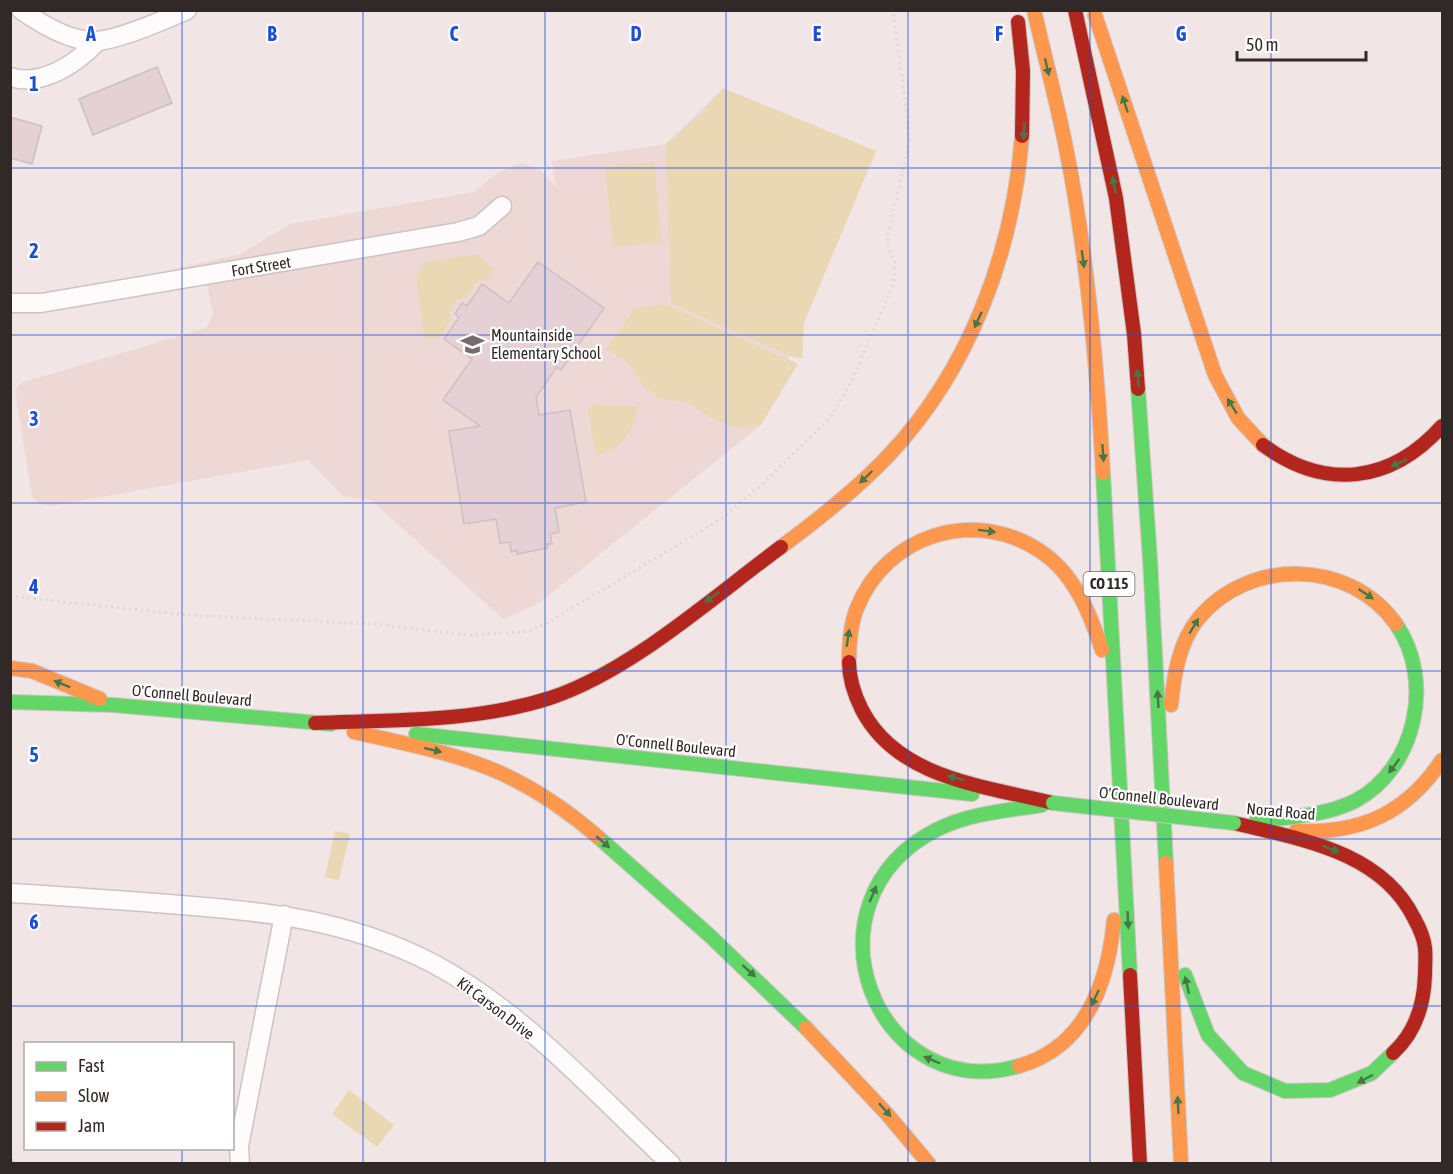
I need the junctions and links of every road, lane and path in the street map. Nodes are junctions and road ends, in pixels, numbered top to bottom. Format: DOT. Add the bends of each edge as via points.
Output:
graph roads {
  1 [pos="21,10"];
  2 [pos="187,10"];
  3 [pos="893,10"];
  4 [pos="1016,10"];
  5 [pos="1034,10"];
  6 [pos="1075,10"];
  7 [pos="1094,10"];
  8 [pos="98,41"];
  9 [pos="10,77"];
  10 [pos="502,206"];
  11 [pos="10,303"];
  12 [pos="1443,426"];
  13 [pos="10,596"];
  14 [pos="10,668"];
  15 [pos="10,702"];
  16 [pos="113,705"];
  17 [pos="315,723"];
  18 [pos="1443,760"];
  19 [pos="1119,782"];
  20 [pos="1162,785"];
  21 [pos="1053,803"];
  22 [pos="1234,823"];
  23 [pos="1124,838"];
  24 [pos="1166,841"];
  25 [pos="10,892"];
  26 [pos="284,915"];
  27 [pos="240,1164"];
  28 [pos="671,1164"];
  29 [pos="929,1164"];
  30 [pos="1140,1164"];
  31 [pos="1181,1164"];
  1 -- 8 [label="street" via="41,24"];
  2 -- 8 [label="street"];
  3 -- 13 [label="path" via="910,140 888,234 888,247 895,261 894,283 851,382 830,418 721,519 595,596 524,632 469,635 373,624 188,615"];
  4 -- 17 [label="main road, one-way" via="1023,62 1024,132 1021,170 1002,260 969,340 920,416 890,454 805,530 643,648 578,688 486,713"];
  5 -- 19 [label="main road, CO 115, one-way" via="1065,144 1093,335 1104,469"];
  20 -- 6 [label="main road, CO 115, one-way" via="1134,334 1116,198"];
  12 -- 7 [label="main road, one-way" via="1425,448 1399,464 1371,473 1342,475 1318,473 1282,459 1245,426 1215,375"];
  8 -- 9 [label="street" via="75,62 51,74 25,82"];
  10 -- 11 [label="street, Fort Street" via="479,226 458,232 41,303"];
  16 -- 14 [label="main road, O'Connell Boulevard, one-way" via="32,671"];
  15 -- 16 [label="main road, O'Connell Boulevard"];
  16 -- 17 [label="main road, O'Connell Boulevard"];
  17 -- 21 [label="main road, O'Connell Boulevard"];
  17 -- 29 [label="main road, one-way" via="458,756 528,785 565,808 776,994 836,1056"];
  18 -- 22 [label="main road, Norad Road" via="1420,791 1402,806 1356,827 1307,832"];
  21 -- 19 [label="main road, one-way" via="944,775 912,761 890,746 860,710 848,670 847,649 853,618 877,572 916,541 939,533 987,530 1021,540 1044,553 1066,573 1081,594 1097,630"];
  19 -- 23 [label="main road, CO 115"];
  20 -- 22 [label="main road, one-way" via="1174,677 1182,647 1196,620 1213,602 1234,587 1258,578 1299,573 1320,574 1367,594 1404,634 1414,658 1416,710 1410,738 1398,762 1380,783 1337,809"];
  20 -- 24 [label="main road, CO 115"];
  21 -- 22 [label="main road, O'Connell Boulevard, bridge"];
  23 -- 21 [label="main road, one-way" via="1112,945 1103,981 1092,1007 1075,1031 1058,1048 1009,1069 977,1071 950,1067 922,1056 898,1036 881,1014 868,989 863,967 864,918 882,875 921,838 950,824"];
  22 -- 24 [label="main road, one-way" via="1318,843 1346,855 1374,870 1395,888 1416,920 1428,960 1425,1010 1399,1056 1355,1084 1319,1092 1275,1089 1234,1069 1216,1051 1191,1004"];
  23 -- 30 [label="main road, CO 115, one-way"];
  31 -- 24 [label="main road, CO 115, one-way"];
  25 -- 26 [label="street, Kit Carson Drive"];
  26 -- 27 [label="street" via="241,1137"];
  26 -- 28 [label="street, Kit Carson Drive" via="367,935 433,964 467,985 533,1034"];
}
